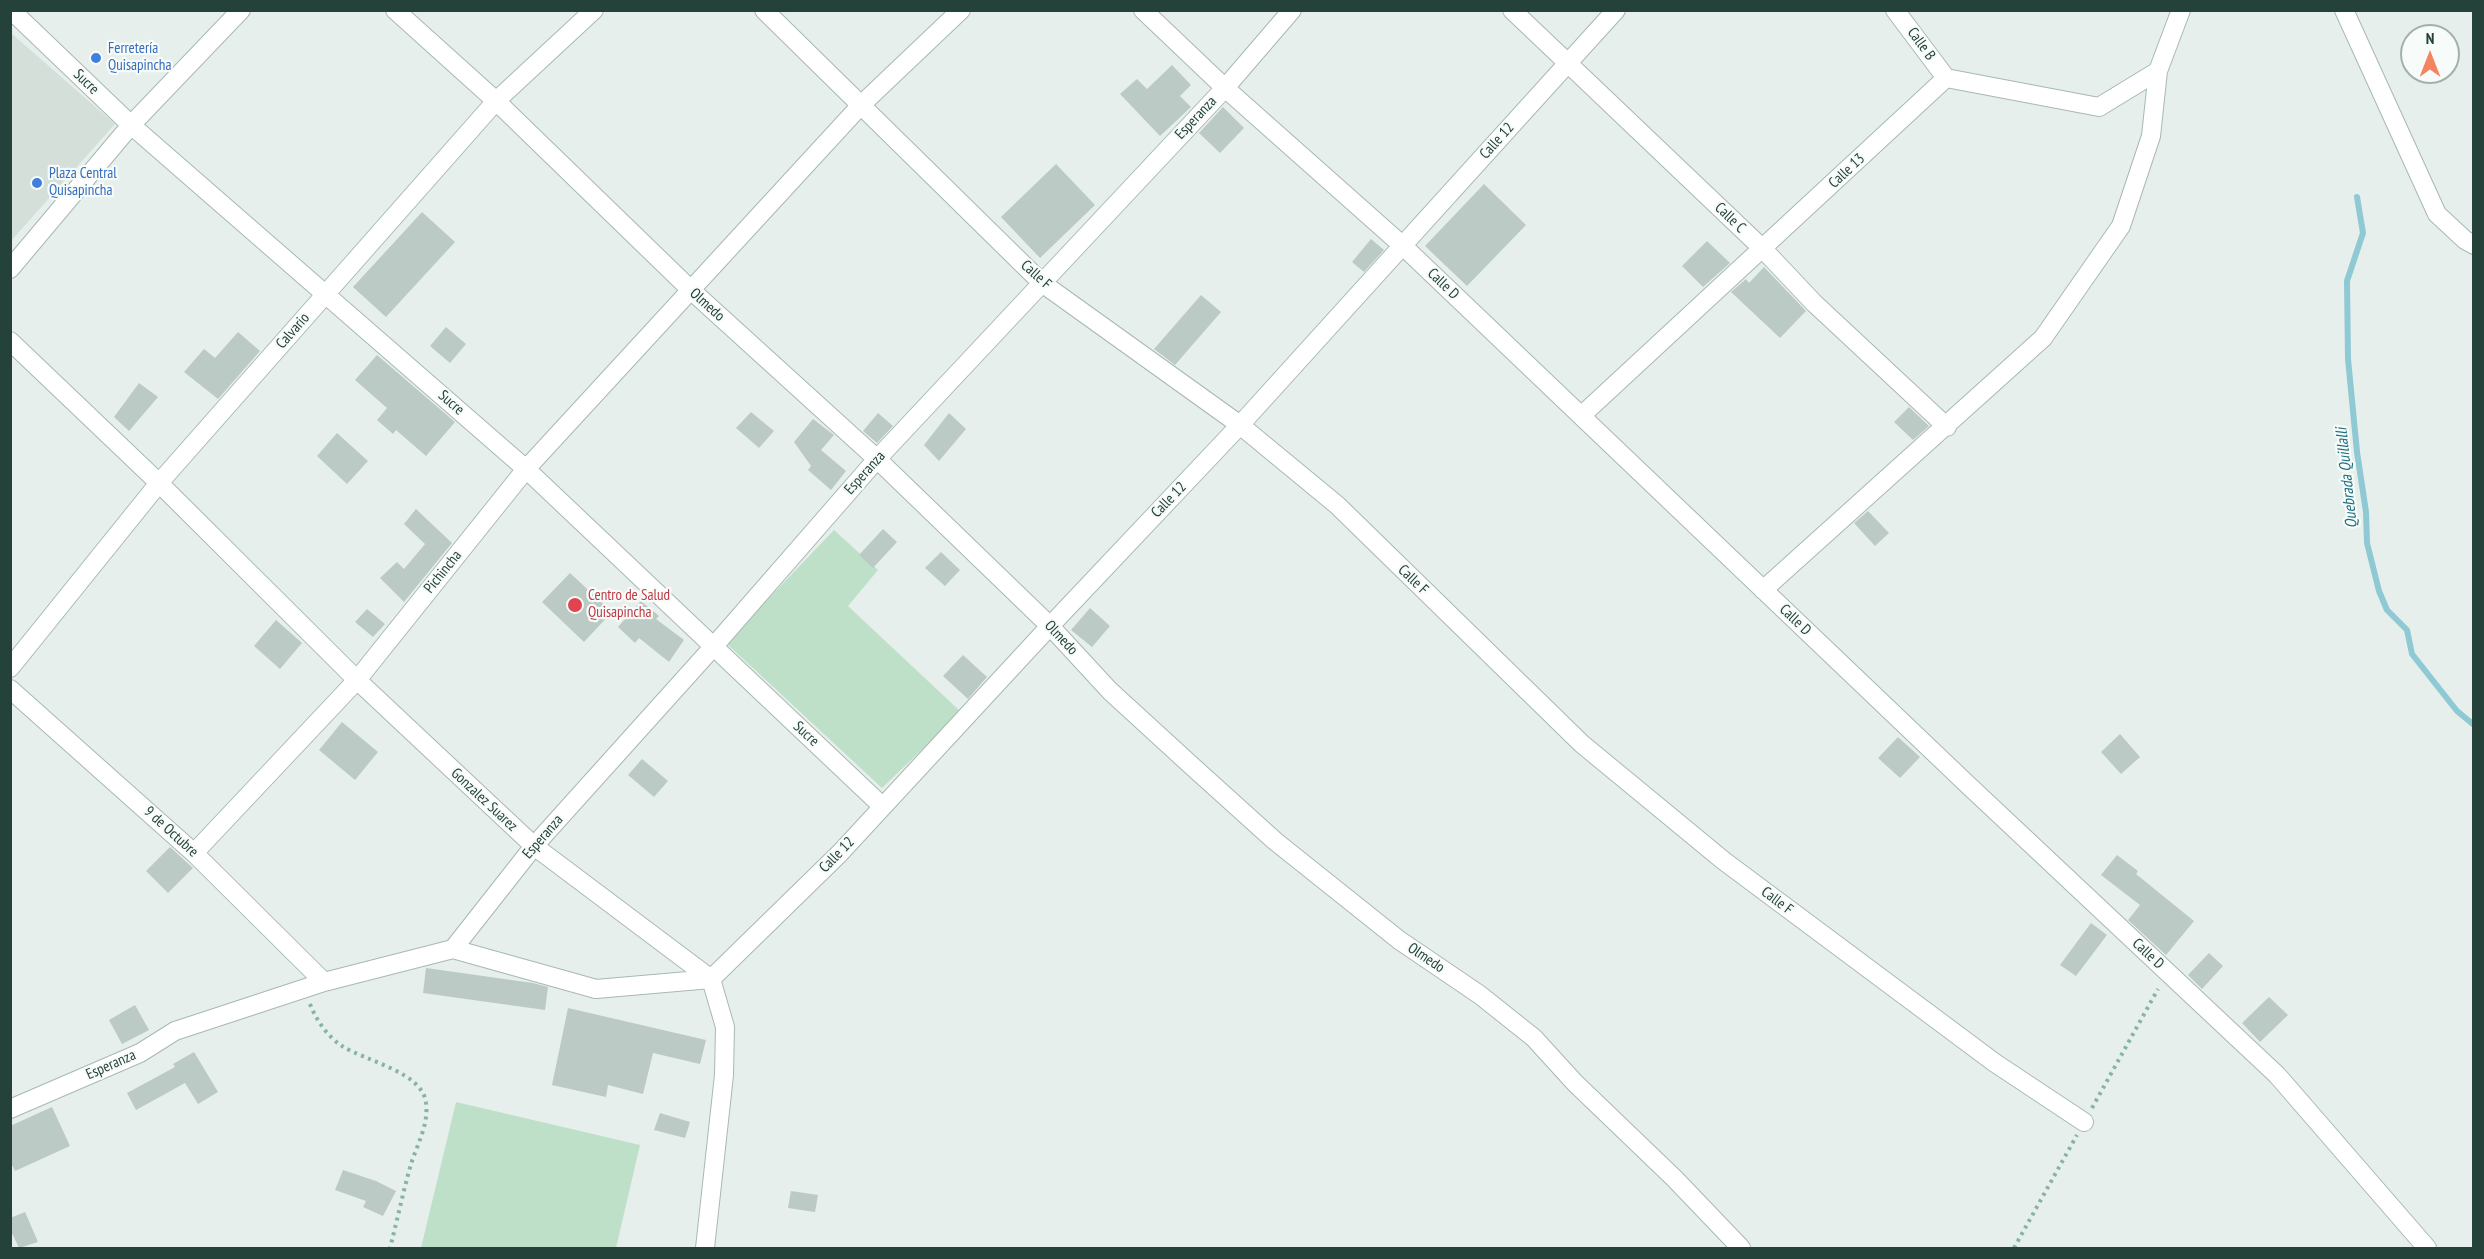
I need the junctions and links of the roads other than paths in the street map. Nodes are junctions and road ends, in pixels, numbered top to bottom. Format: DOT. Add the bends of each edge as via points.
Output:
graph roads {
  1 [pos="11,10"];
  2 [pos="241,10"];
  3 [pos="394,10"];
  4 [pos="594,10"];
  5 [pos="764,10"];
  6 [pos="961,10"];
  7 [pos="1143,10"];
  8 [pos="1292,10"];
  9 [pos="1512,10"];
  10 [pos="1616,10"];
  11 [pos="1895,10"];
  12 [pos="2181,10"];
  13 [pos="2344,10"];
  14 [pos="1569,63"];
  15 [pos="2158,71"];
  16 [pos="1946,78"];
  17 [pos="1224,88"];
  18 [pos="496,101"];
  19 [pos="861,105"];
  20 [pos="131,125"];
  21 [pos="2474,245"];
  22 [pos="1403,246"];
  23 [pos="1763,249"];
  24 [pos="10,269"];
  25 [pos="1042,283"];
  26 [pos="692,291"];
  27 [pos="326,294"];
  28 [pos="10,340"];
  29 [pos="1581,416"];
  30 [pos="1240,425"];
  31 [pos="1947,427"];
  32 [pos="877,459"];
  33 [pos="526,469"];
  34 [pos="159,483"];
  35 [pos="1763,590"];
  36 [pos="1050,626"];
  37 [pos="714,646"];
  38 [pos="10,668"];
  39 [pos="357,680"];
  40 [pos="10,689"];
  41 [pos="882,806"];
  42 [pos="534,846"];
  43 [pos="194,853"];
  44 [pos="453,950"];
  45 [pos="711,979"];
  46 [pos="324,982"];
  47 [pos="10,1109"];
  48 [pos="2084,1122"];
  49 [pos="705,1248"];
  50 [pos="1741,1248"];
  51 [pos="2427,1248"];
  1 -- 20 [label="street, Sucre"];
  2 -- 20 [label="street"];
  3 -- 18 [label="street, Olmedo"];
  4 -- 18 [label="street, Calvario"];
  5 -- 19 [label="street, Calle F"];
  6 -- 19 [label="street, Pichincha"];
  7 -- 17 [label="street, Calle D"];
  8 -- 17 [label="street, Esperanza"];
  9 -- 14 [label="street, Calle C"];
  10 -- 14 [label="street, Calle 12"];
  11 -- 16 [label="street, Calle B"];
  12 -- 15 [label="street"];
  13 -- 21 [label="street" via="2437,214"];
  14 -- 22 [label="street, Calle 12"];
  14 -- 23 [label="street, Calle C"];
  15 -- 16 [label="street" via="2099,107"];
  15 -- 31 [label="street" via="2151,136 2121,226 2043,338"];
  16 -- 23 [label="street, Calle 13"];
  17 -- 22 [label="street, Calle D"];
  17 -- 25 [label="street, Esperanza"];
  18 -- 26 [label="street, Olmedo"];
  18 -- 27 [label="street, Calvario"];
  19 -- 25 [label="street, Calle F"];
  19 -- 26 [label="street, Pichincha"];
  20 -- 24 [label="street"];
  20 -- 27 [label="street, Sucre"];
  22 -- 29 [label="street, Calle D"];
  22 -- 30 [label="street, Calle 12"];
  23 -- 29 [label="street, Calle 13"];
  23 -- 31 [label="street, Calle C" via="1814,303"];
  25 -- 30 [label="street, Calle F"];
  25 -- 32 [label="street, Esperanza"];
  26 -- 32 [label="street, Olmedo"];
  26 -- 33 [label="street, Pichincha"];
  27 -- 33 [label="street, Sucre"];
  27 -- 34 [label="street, Calvario"];
  28 -- 34 [label="street, Gonzalez Suarez"];
  29 -- 35 [label="street, Calle D"];
  30 -- 36 [label="street, Calle 12"];
  30 -- 48 [label="street, Calle F" via="1337,505 1582,744 1617,773 1724,861 1995,1063"];
  31 -- 35 [label="street"];
  32 -- 36 [label="street, Olmedo"];
  32 -- 37 [label="street, Esperanza"];
  33 -- 37 [label="street, Sucre"];
  33 -- 39 [label="street, Pichincha"];
  34 -- 38 [label="street, Calvario"];
  34 -- 39 [label="street, Gonzalez Suarez"];
  35 -- 51 [label="street, Calle D" via="2277,1075"];
  36 -- 41 [label="street, Calle 12"];
  36 -- 50 [label="street, Olmedo" via="1110,691 1275,842 1399,940 1480,995 1534,1038"];
  37 -- 41 [label="street, Sucre"];
  37 -- 42 [label="street, Esperanza"];
  39 -- 42 [label="street, Gonzalez Suarez"];
  39 -- 43 [label="street, Pichincha"];
  40 -- 43 [label="street, 9 de Octubre"];
  41 -- 45 [label="street, Calle 12" via="840,853"];
  42 -- 44 [label="street, Esperanza"];
  42 -- 45 [label="street, Gonzalez Suarez"];
  43 -- 46 [label="street, 9 de Octubre"];
  44 -- 45 [label="street, Esperanza" via="596,989"];
  44 -- 46 [label="street, Esperanza"];
  45 -- 49 [label="street" via="724,1027 724,1075"];
  46 -- 47 [label="street, Esperanza" via="175,1031 140,1053"];
}
